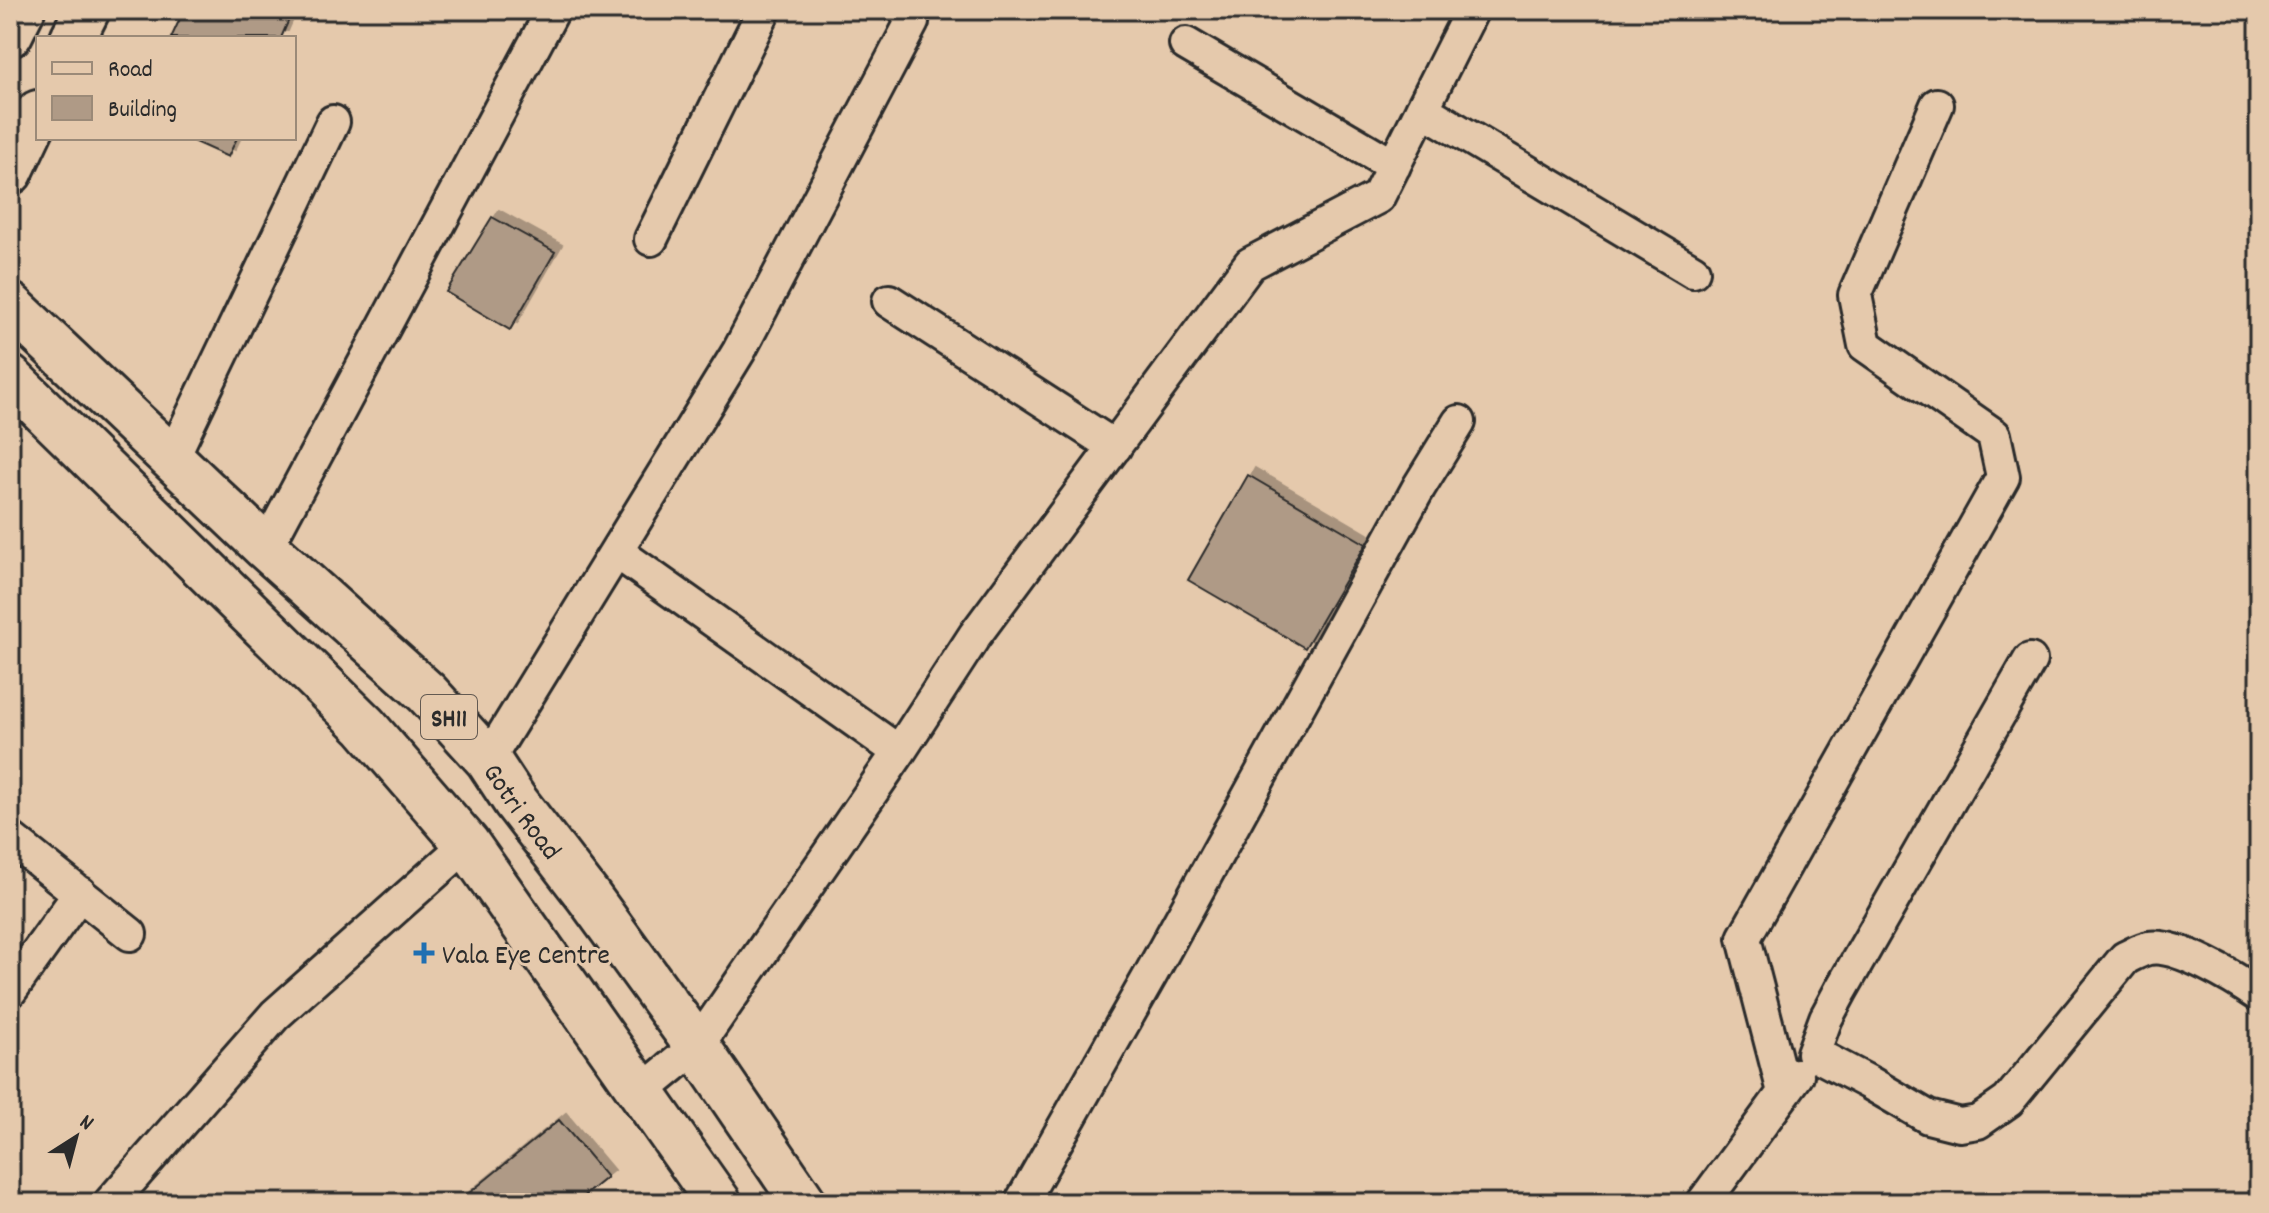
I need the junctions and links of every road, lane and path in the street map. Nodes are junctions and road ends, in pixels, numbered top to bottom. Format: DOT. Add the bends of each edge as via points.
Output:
graph roads {
  1 [pos="22,10"];
  2 [pos="87,10"];
  3 [pos="553,10"];
  4 [pos="764,10"];
  5 [pos="905,10"];
  6 [pos="1472,10"];
  7 [pos="10,34"];
  8 [pos="74,36"];
  9 [pos="1186,44"];
  10 [pos="1937,105"];
  11 [pos="1422,109"];
  12 [pos="36,117"];
  13 [pos="333,122"];
  14 [pos="1394,166"];
  15 [pos="10,172"];
  16 [pos="651,239"];
  17 [pos="1693,271"];
  18 [pos="889,301"];
  19 [pos="10,305"];
  20 [pos="10,378"];
  21 [pos="1459,422"];
  22 [pos="1115,447"];
  23 [pos="172,458"];
  24 [pos="266,548"];
  25 [pos="617,552"];
  26 [pos="2030,660"];
  27 [pos="899,752"];
  28 [pos="488,760"];
  29 [pos="10,838"];
  30 [pos="467,844"];
  31 [pos="80,893"];
  32 [pos="130,934"];
  33 [pos="10,991"];
  34 [pos="2259,995"];
  35 [pos="697,1046"];
  36 [pos="1813,1053"];
  37 [pos="641,1092"];
  38 [pos="1784,1092"];
  39 [pos="110,1203"];
  40 [pos="719,1203"];
  41 [pos="804,1203"];
  42 [pos="1021,1203"];
  43 [pos="1703,1203"];
  1 -- 7 [label="main road"];
  2 -- 8 [label="main road"];
  3 -- 24 [label="street"];
  4 -- 16 [label="street"];
  5 -- 25 [label="street" via="912,22 739,351"];
  6 -- 11 [label="street"];
  9 -- 14 [label="street"];
  10 -- 38 [label="street" via="1855,295 1865,345 1994,435 2003,477 1744,938"];
  11 -- 14 [label="street"];
  11 -- 17 [label="street"];
  12 -- 15 [label="main road"];
  13 -- 23 [label="street"];
  14 -- 22 [label="street" via="1378,197 1250,264"];
  18 -- 22 [label="street"];
  19 -- 23 [label="main road, Gotri Road / SH11"];
  20 -- 30 [label="main road, SH11" via="365,726"];
  21 -- 42 [label="street"];
  22 -- 27 [label="street" via="975,635"];
  23 -- 24 [label="main road, Gotri Road / SH11"];
  24 -- 28 [label="main road, Gotri Road / SH11" via="427,693"];
  25 -- 27 [label="street"];
  25 -- 28 [label="street"];
  26 -- 36 [label="street" via="1841,990"];
  27 -- 35 [label="street"];
  28 -- 35 [label="main road, Gotri Road / SH11"];
  29 -- 31 [label="street"];
  30 -- 37 [label="main road, SH11"];
  30 -- 39 [label="street" via="275,1015"];
  31 -- 32 [label="street"];
  31 -- 33 [label="street"];
  34 -- 36 [label="street" via="2181,953 2150,947 2125,958 2008,1101 1978,1122 1960,1125 1928,1117"];
  35 -- 37 [label="street"];
  35 -- 41 [label="main road, Gotri Road / SH11"];
  36 -- 38 [label="street"];
  37 -- 40 [label="main road, SH11"];
  38 -- 43 [label="street"];
}
